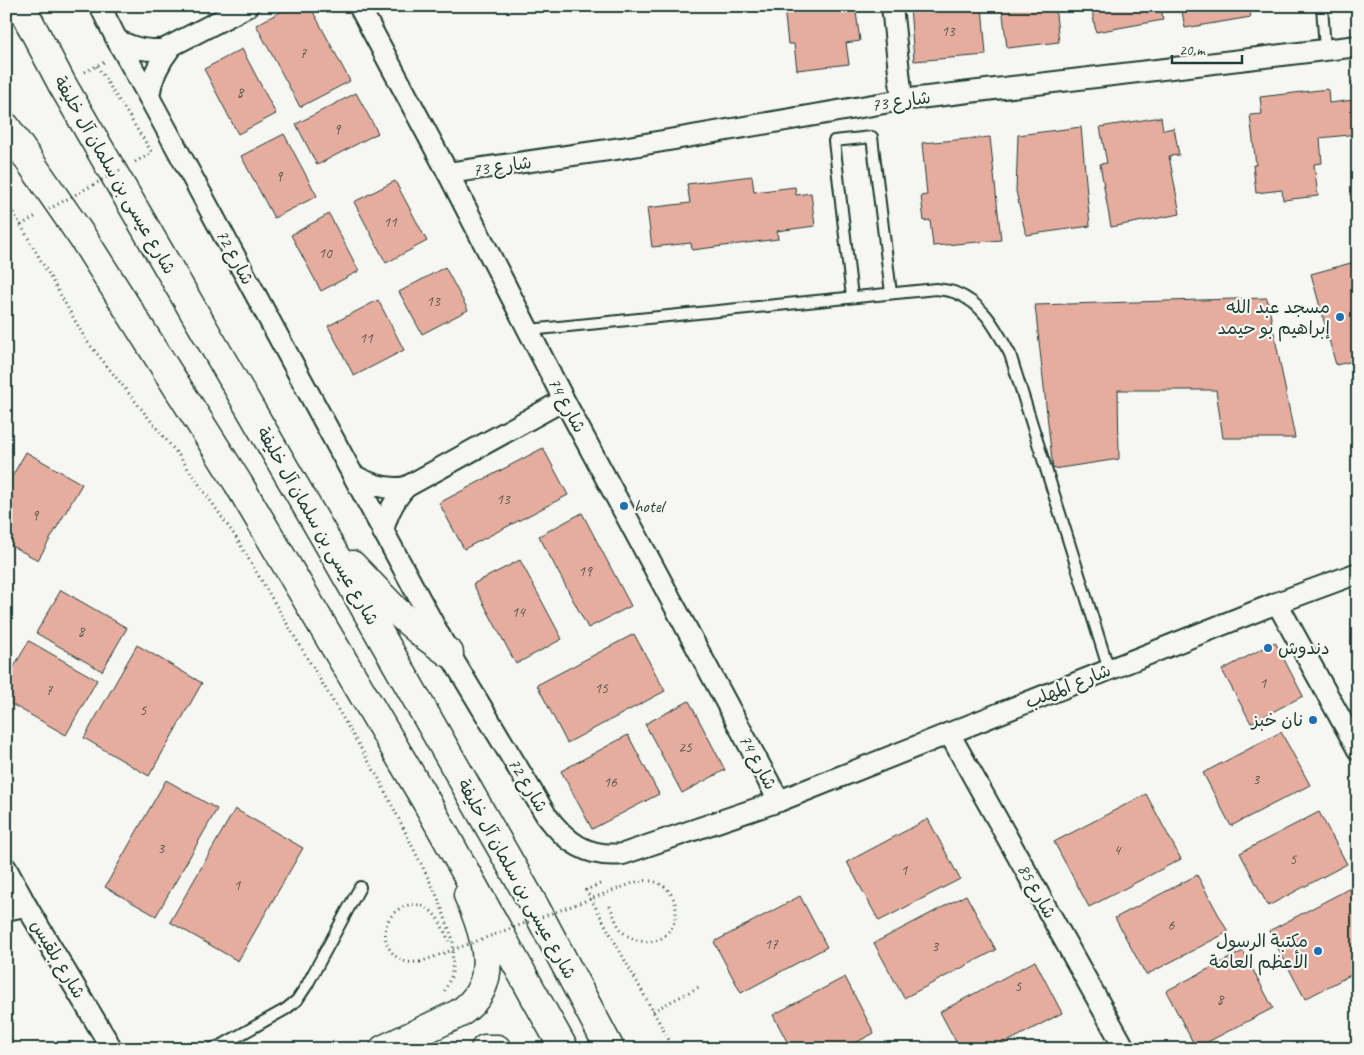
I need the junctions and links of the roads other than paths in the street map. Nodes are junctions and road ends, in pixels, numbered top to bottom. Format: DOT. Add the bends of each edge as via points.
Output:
graph roads {
  1 [pos="20,6"];
  2 [pos="100,6"];
  3 [pos="248,6"];
  4 [pos="359,6"];
  5 [pos="892,6"];
  6 [pos="1322,6"];
  7 [pos="120,45"];
  8 [pos="1358,46"];
  9 [pos="171,47"];
  10 [pos="1325,50"];
  11 [pos="149,97"];
  12 [pos="902,100"];
  13 [pos="6,126"];
  14 [pos="448,174"];
  15 [pos="891,294"];
  16 [pos="852,298"];
  17 [pos="528,330"];
  18 [pos="564,400"];
  19 [pos="352,474"];
  20 [pos="406,487"];
  21 [pos="384,532"];
  22 [pos="324,536"];
  23 [pos="1358,573"];
  24 [pos="1277,603"];
  25 [pos="449,653"];
  26 [pos="1109,670"];
  27 [pos="950,733"];
  28 [pos="1358,750"];
  29 [pos="426,801"];
  30 [pos="779,801"];
  31 [pos="6,868"];
  32 [pos="360,887"];
  33 [pos="27,907"];
  34 [pos="6,910"];
  35 [pos="112,1049"];
  36 [pos="211,1049"];
  37 [pos="384,1049"];
  38 [pos="485,1049"];
  39 [pos="497,1049"];
  40 [pos="564,1049"];
  41 [pos="610,1049"];
  42 [pos="1125,1049"];
  1 -- 22 [label="main road, شارع عيسى بن سلمان آل خليفة"];
  2 -- 7 [label="street, شارع 72"];
  3 -- 9 [label="street"];
  4 -- 14 [label="street, شارع 74"];
  5 -- 12 [label="street"];
  6 -- 10 [label="lane"];
  7 -- 9 [label="street" via="146,50"];
  7 -- 11 [label="street, شارع 72"];
  8 -- 10 [label="street, شارع 73"];
  9 -- 11 [label="street" via="156,68"];
  10 -- 12 [label="street, شارع 73"];
  11 -- 19 [label="street, شارع 72"];
  12 -- 14 [label="street, شارع 73"];
  13 -- 29 [label="main road" via="85,240 238,483"];
  14 -- 17 [label="street, شارع 74"];
  15 -- 16 [label="lane"];
  15 -- 16 [label="lane" via="872,137 834,141"];
  15 -- 26 [label="lane" via="936,289 955,292 974,302 996,328 1010,354"];
  16 -- 17 [label="lane"];
  17 -- 18 [label="street, شارع 74"];
  18 -- 20 [label="street"];
  18 -- 30 [label="street, شارع 74"];
  19 -- 20 [label="street" via="382,487"];
  19 -- 21 [label="street, شارع 72"];
  20 -- 21 [label="street" via="390,511"];
  21 -- 25 [label="street, شارع 72"];
  22 -- 25 [label="main road" via="396,611"];
  22 -- 41 [label="main road, شارع عيسى بن سلمان آل خليفة" via="536,909"];
  23 -- 24 [label="street, شارع المهلب"];
  24 -- 26 [label="street, شارع المهلب"];
  24 -- 28 [label="street"];
  25 -- 30 [label="street, شارع 72" via="546,815 557,830 578,846 600,854 623,854"];
  26 -- 27 [label="street, شارع المهلب"];
  27 -- 30 [label="street, شارع المهلب"];
  27 -- 42 [label="street, شارع 85"];
  29 -- 37 [label="main road" via="479,920 486,950 486,973 479,994 468,1008"];
  29 -- 40 [label="main road"];
  31 -- 33 [label="street, شارع بلقيس"];
  32 -- 36 [label="lane" via="297,1000 276,1016"];
  33 -- 34 [label="street"];
  33 -- 35 [label="street, شارع بلقيس"];
  38 -- 39 [label="main road"];
}
